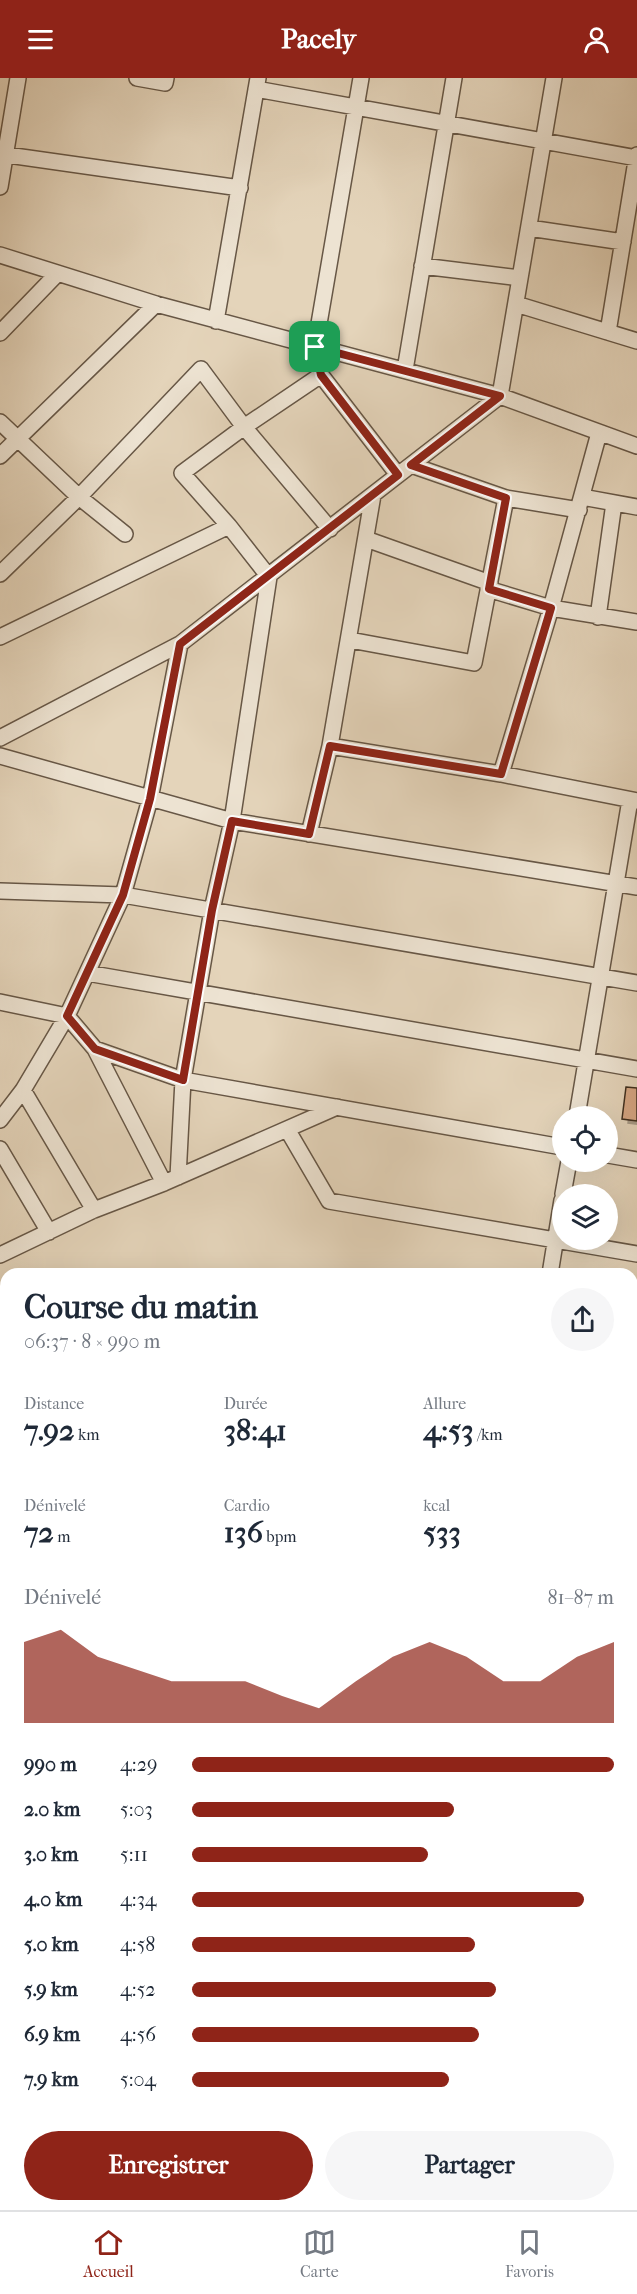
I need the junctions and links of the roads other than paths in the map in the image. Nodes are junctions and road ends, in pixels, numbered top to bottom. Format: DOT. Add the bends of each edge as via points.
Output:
graph roads {
  1 [pos="18,78"];
  2 [pos="137,78"];
  3 [pos="166,78"];
  4 [pos="361,78"];
  5 [pos="454,78"];
  6 [pos="554,78"];
  7 [pos="257,84"];
  8 [pos="356,107"];
  9 [pos="447,123"];
  10 [pos="544,141"];
  11 [pos="3,154"];
  12 [pos="637,157"];
  13 [pos="0,187"];
  14 [pos="240,188"];
  15 [pos="529,228"];
  16 [pos="623,242"];
  17 [pos="0,255"];
  18 [pos="422,266"];
  19 [pos="57,274"];
  20 [pos="520,278"];
  21 [pos="156,304"];
  22 [pos="516,304"];
  23 [pos="216,321"];
  24 [pos="608,332"];
  25 [pos="0,333"];
  26 [pos="637,341"];
  27 [pos="315,347"];
  28 [pos="405,370"];
  29 [pos="321,375"];
  30 [pos="500,396"];
  31 [pos="0,422"];
  32 [pos="244,427"];
  33 [pos="599,433"];
  34 [pos="17,439"];
  35 [pos="637,446"];
  36 [pos="0,456"];
  37 [pos="404,470"];
  38 [pos="374,495"];
  39 [pos="79,497"];
  40 [pos="506,498"];
  41 [pos="614,503"];
  42 [pos="580,504"];
  43 [pos="637,507"];
  44 [pos="229,526"];
  45 [pos="330,529"];
  46 [pos="125,534"];
  47 [pos="366,539"];
  48 [pos="0,574"];
  49 [pos="269,577"];
  50 [pos="489,586"];
  51 [pos="551,608"];
  52 [pos="598,617"];
  53 [pos="637,622"];
  54 [pos="0,638"];
  55 [pos="350,640"];
  56 [pos="180,644"];
  57 [pos="0,738"];
  58 [pos="330,746"];
  59 [pos="0,756"];
  60 [pos="501,774"];
  61 [pos="150,799"];
  62 [pos="633,801"];
  63 [pos="232,821"];
  64 [pos="309,834"];
  65 [pos="616,883"];
  66 [pos="637,887"];
  67 [pos="0,891"];
  68 [pos="123,895"];
  69 [pos="212,910"];
  70 [pos="87,973"];
  71 [pos="600,976"];
  72 [pos="637,983"];
  73 [pos="197,994"];
  74 [pos="0,1002"];
  75 [pos="67,1016"];
  76 [pos="95,1049"];
  77 [pos="586,1062"];
  78 [pos="637,1069"];
  79 [pos="183,1080"];
  80 [pos="23,1090"];
  81 [pos="578,1106"];
  82 [pos="337,1107"];
  83 [pos="0,1120"];
  84 [pos="287,1129"];
  85 [pos="552,1145"];
  86 [pos="0,1149"];
  87 [pos="618,1157"];
  88 [pos="637,1160"];
  89 [pos="171,1180"];
  90 [pos="94,1210"];
  91 [pos="49,1232"];
  92 [pos="552,1239"];
  93 [pos="554,1250"];
  94 [pos="614,1250"];
  95 [pos="637,1254"];
  96 [pos="0,1255"];
  97 [pos="551,1268"];
  1 -- 11 [label="street"];
  2 -- 3 [label="street" via="165,82"];
  4 -- 8 [label="street"];
  5 -- 9 [label="street"];
  6 -- 10 [label="street"];
  7 -- 8 [label="street"];
  7 -- 14 [label="street"];
  8 -- 9 [label="street"];
  8 -- 27 [label="street"];
  9 -- 10 [label="street"];
  9 -- 18 [label="street"];
  10 -- 12 [label="street"];
  10 -- 15 [label="street"];
  11 -- 13 [label="street"];
  11 -- 14 [label="street"];
  12 -- 16 [label="street"];
  14 -- 23 [label="street"];
  15 -- 16 [label="street"];
  15 -- 20 [label="street"];
  16 -- 24 [label="street"];
  17 -- 19 [label="street"];
  18 -- 20 [label="street"];
  18 -- 28 [label="street"];
  19 -- 21 [label="street"];
  19 -- 25 [label="street"];
  20 -- 22 [label="street"];
  21 -- 23 [label="street"];
  21 -- 34 [label="street"];
  22 -- 24 [label="street"];
  22 -- 30 [label="street"];
  23 -- 27 [label="street"];
  24 -- 26 [label="street"];
  27 -- 28 [label="street"];
  27 -- 29 [label="street"];
  28 -- 30 [label="street"];
  29 -- 32 [label="street"];
  29 -- 37 [label="street"];
  30 -- 33 [label="street"];
  30 -- 37 [label="street"];
  31 -- 34 [label="street"];
  32 -- 39 [label="street" via="201,369"];
  32 -- 44 [label="street" via="182,473"];
  32 -- 45 [label="street"];
  33 -- 35 [label="street"];
  33 -- 42 [label="street"];
  34 -- 36 [label="street"];
  34 -- 39 [label="street"];
  37 -- 38 [label="street"];
  37 -- 40 [label="street"];
  38 -- 45 [label="street"];
  38 -- 47 [label="street"];
  39 -- 46 [label="street"];
  39 -- 48 [label="street"];
  40 -- 42 [label="street"];
  40 -- 50 [label="street"];
  41 -- 42 [label="street"];
  41 -- 43 [label="street"];
  41 -- 52 [label="street"];
  42 -- 51 [label="street"];
  44 -- 49 [label="street"];
  44 -- 54 [label="street"];
  45 -- 49 [label="street"];
  47 -- 50 [label="street"];
  47 -- 55 [label="street"];
  49 -- 56 [label="street"];
  49 -- 63 [label="street"];
  50 -- 51 [label="street"];
  50 -- 55 [label="street" via="474,663"];
  51 -- 52 [label="street"];
  51 -- 60 [label="street"];
  52 -- 53 [label="street"];
  55 -- 58 [label="street"];
  56 -- 57 [label="street"];
  56 -- 61 [label="street"];
  58 -- 60 [label="street"];
  58 -- 64 [label="street"];
  59 -- 61 [label="street"];
  60 -- 62 [label="street"];
  61 -- 63 [label="street"];
  61 -- 68 [label="street"];
  62 -- 65 [label="street"];
  63 -- 64 [label="street"];
  63 -- 69 [label="street"];
  64 -- 65 [label="street"];
  65 -- 66 [label="street"];
  65 -- 71 [label="street"];
  67 -- 68 [label="street"];
  68 -- 69 [label="street"];
  68 -- 70 [label="street"];
  69 -- 71 [label="street"];
  69 -- 73 [label="street"];
  70 -- 73 [label="street"];
  70 -- 75 [label="street"];
  71 -- 72 [label="street"];
  71 -- 77 [label="street"];
  73 -- 77 [label="street"];
  73 -- 79 [label="street"];
  74 -- 75 [label="street"];
  75 -- 76 [label="street"];
  75 -- 80 [label="street"];
  76 -- 79 [label="street"];
  76 -- 89 [label="street"];
  77 -- 78 [label="street"];
  77 -- 81 [label="street"];
  79 -- 82 [label="street"];
  79 -- 89 [label="street"];
  80 -- 83 [label="street"];
  80 -- 90 [label="street"];
  82 -- 84 [label="street"];
  82 -- 85 [label="street"];
  84 -- 89 [label="street"];
  84 -- 92 [label="street" via="329,1201"];
  86 -- 91 [label="street"];
  87 -- 88 [label="street"];
  89 -- 90 [label="street"];
  90 -- 91 [label="street"];
  91 -- 96 [label="street"];
  93 -- 97 [label="street"];
  94 -- 95 [label="street"];
}
